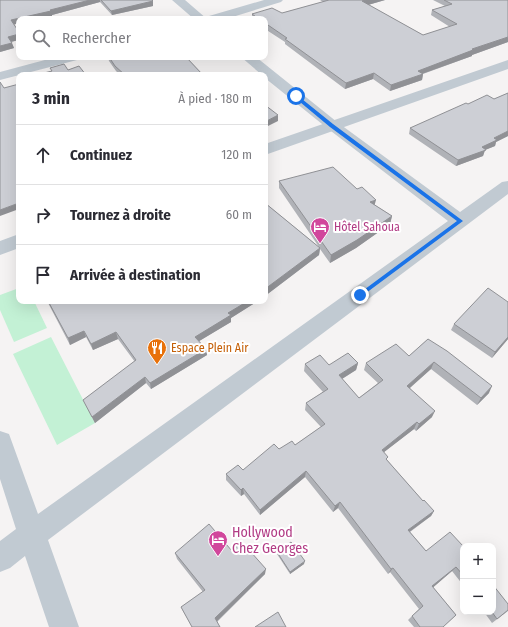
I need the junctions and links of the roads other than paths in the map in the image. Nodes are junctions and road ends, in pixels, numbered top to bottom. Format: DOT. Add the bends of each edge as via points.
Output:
graph roads {
  1 [pos="178,0"];
  2 [pos="277,0"];
  3 [pos="197,16"];
  4 [pos="223,16"];
  5 [pos="61,60"];
  6 [pos="252,60"];
  7 [pos="508,64"];
  8 [pos="266,72"];
  9 [pos="268,73"];
  10 [pos="0,76"];
  11 [pos="332,126"];
  12 [pos="268,149"];
  13 [pos="508,186"];
  14 [pos="460,221"];
  15 [pos="16,242"];
  16 [pos="0,248"];
  17 [pos="0,442"];
  18 [pos="32,534"];
  19 [pos="0,558"];
  20 [pos="64,627"];
  1 -- 3 [label="street"];
  2 -- 4 [label="street"];
  5 -- 10 [label="street"];
  6 -- 8 [label="street"];
  7 -- 11 [label="street"];
  9 -- 11 [label="street"];
  11 -- 12 [label="street"];
  11 -- 14 [label="street"];
  13 -- 14 [label="street"];
  14 -- 18 [label="street"];
  15 -- 16 [label="street"];
  17 -- 18 [label="street"];
  18 -- 19 [label="street"];
  18 -- 20 [label="street"];
}
